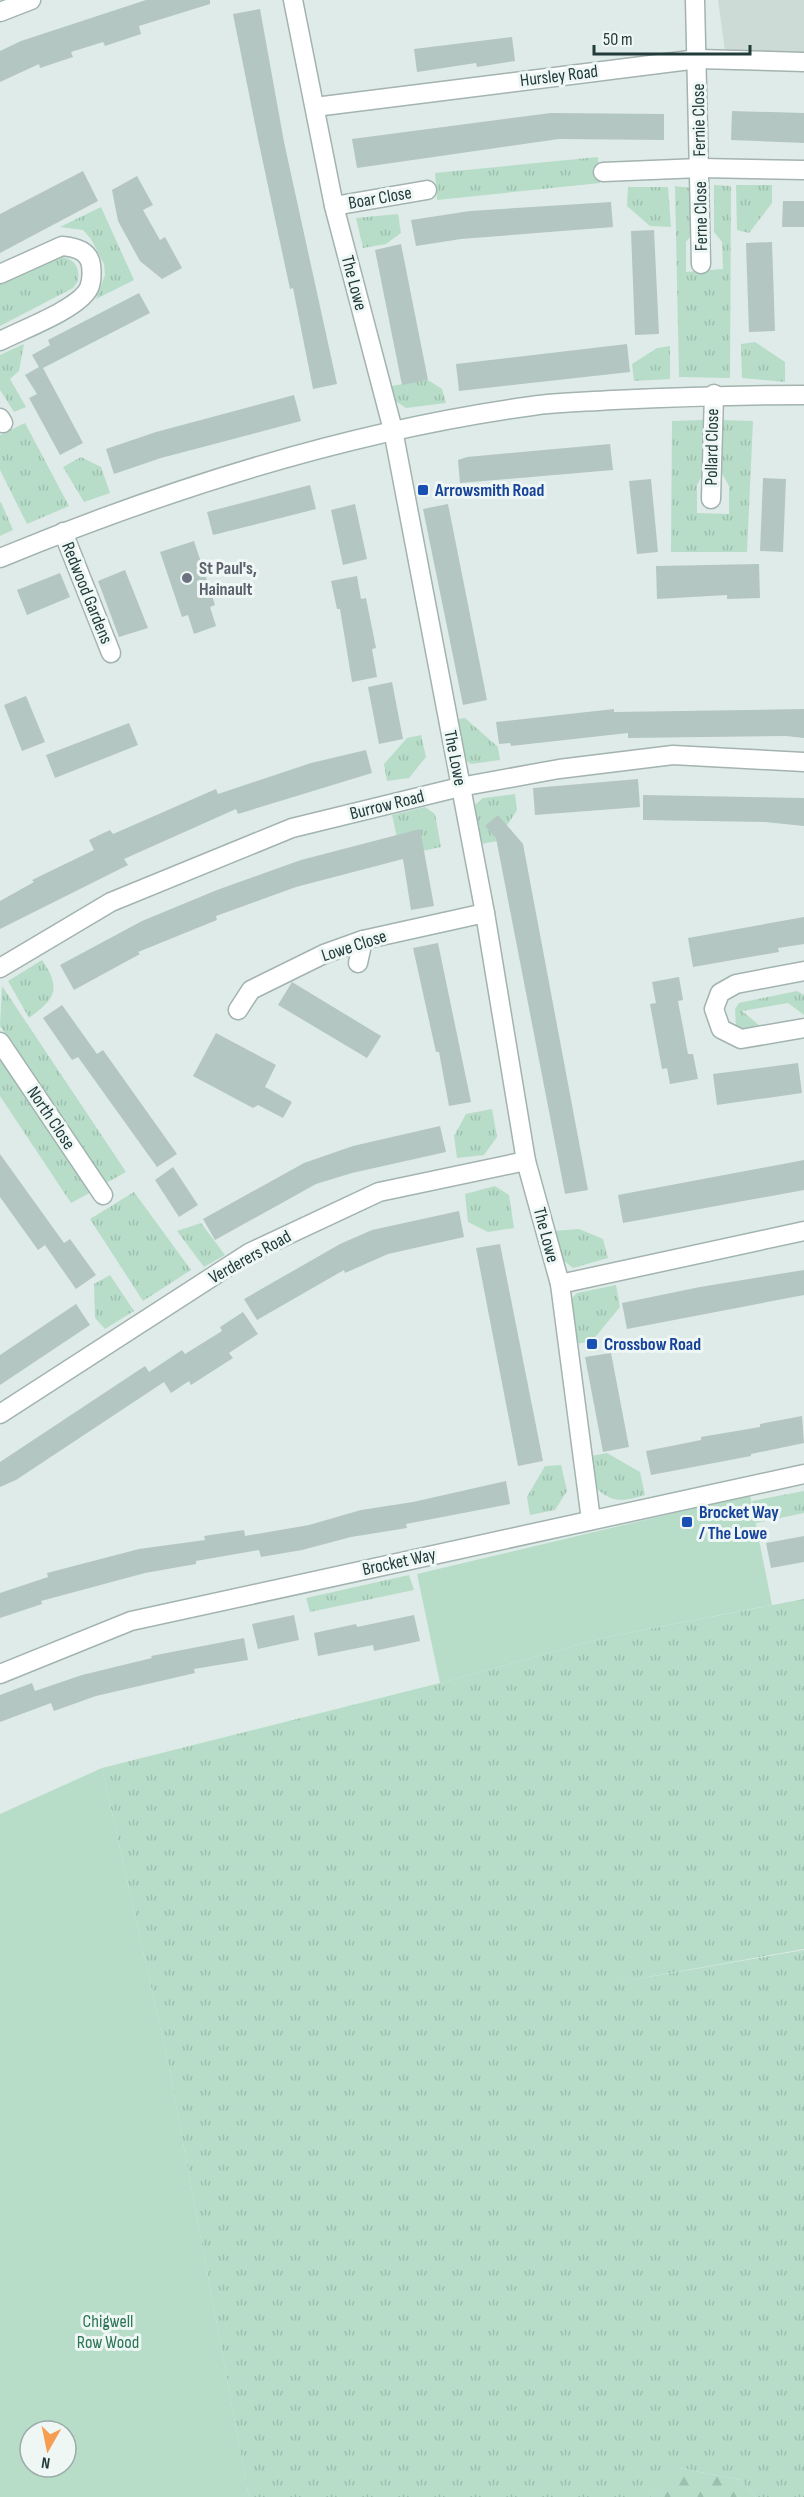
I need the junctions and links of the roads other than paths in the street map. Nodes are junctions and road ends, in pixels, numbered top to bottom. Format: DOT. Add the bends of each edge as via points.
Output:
graph roads {
  1 [pos="31,0"];
  2 [pos="293,0"];
  3 [pos="694,0"];
  4 [pos="0,12"];
  5 [pos="698,59"];
  6 [pos="804,62"];
  7 [pos="315,107"];
  8 [pos="700,168"];
  9 [pos="804,170"];
  10 [pos="603,172"];
  11 [pos="427,190"];
  12 [pos="334,206"];
  13 [pos="701,264"];
  14 [pos="0,274"];
  15 [pos="0,341"];
  16 [pos="714,394"];
  17 [pos="804,395"];
  18 [pos="393,430"];
  19 [pos="711,499"];
  20 [pos="63,532"];
  21 [pos="0,558"];
  22 [pos="111,653"];
  23 [pos="804,762"];
  24 [pos="460,787"];
  25 [pos="485,913"];
  26 [pos="363,940"];
  27 [pos="358,963"];
  28 [pos="0,968"];
  29 [pos="804,971"];
  30 [pos="238,1010"];
  31 [pos="804,1028"];
  32 [pos="0,1042"];
  33 [pos="526,1161"];
  34 [pos="103,1195"];
  35 [pos="804,1231"];
  36 [pos="560,1284"];
  37 [pos="0,1414"];
  38 [pos="804,1474"];
  39 [pos="591,1520"];
  40 [pos="0,1674"];
  1 -- 4 [label="street"];
  2 -- 7 [label="street, The Lowe"];
  3 -- 5 [label="street, Fernie Close"];
  5 -- 6 [label="street, Hursley Road"];
  5 -- 7 [label="street, Hursley Road"];
  5 -- 8 [label="street, Fernie Close"];
  7 -- 12 [label="street, The Lowe"];
  8 -- 9 [label="street"];
  8 -- 10 [label="street"];
  8 -- 13 [label="street, Ferne Close"];
  11 -- 12 [label="street, Boar Close"];
  12 -- 18 [label="street, The Lowe"];
  14 -- 15 [label="street" via="62,246 86,254 92,279 77,302"];
  16 -- 17 [label="street"];
  16 -- 18 [label="street" via="534,405"];
  16 -- 19 [label="street, Pollard Close"];
  18 -- 20 [label="street" via="224,476"];
  18 -- 24 [label="street, The Lowe"];
  20 -- 21 [label="street"];
  20 -- 22 [label="street, Redwood Gardens"];
  23 -- 24 [label="street, Burrow Road" via="673,755 559,769"];
  24 -- 25 [label="street, The Lowe"];
  24 -- 28 [label="street, Burrow Road" via="292,828 111,902"];
  25 -- 26 [label="street, Lowe Close"];
  25 -- 33 [label="street, The Lowe"];
  26 -- 27 [label="street"];
  26 -- 30 [label="street, Lowe Close" via="324,954 251,990"];
  29 -- 31 [label="street" via="736,984 720,993 714,1009 721,1029 741,1039"];
  32 -- 34 [label="street, North Close"];
  33 -- 36 [label="street, The Lowe"];
  33 -- 37 [label="street, Verderers Road" via="379,1192 249,1253"];
  35 -- 36 [label="street"];
  36 -- 39 [label="street, The Lowe"];
  38 -- 39 [label="street, Brocket Way"];
  39 -- 40 [label="street, Brocket Way" via="131,1621"];
}
